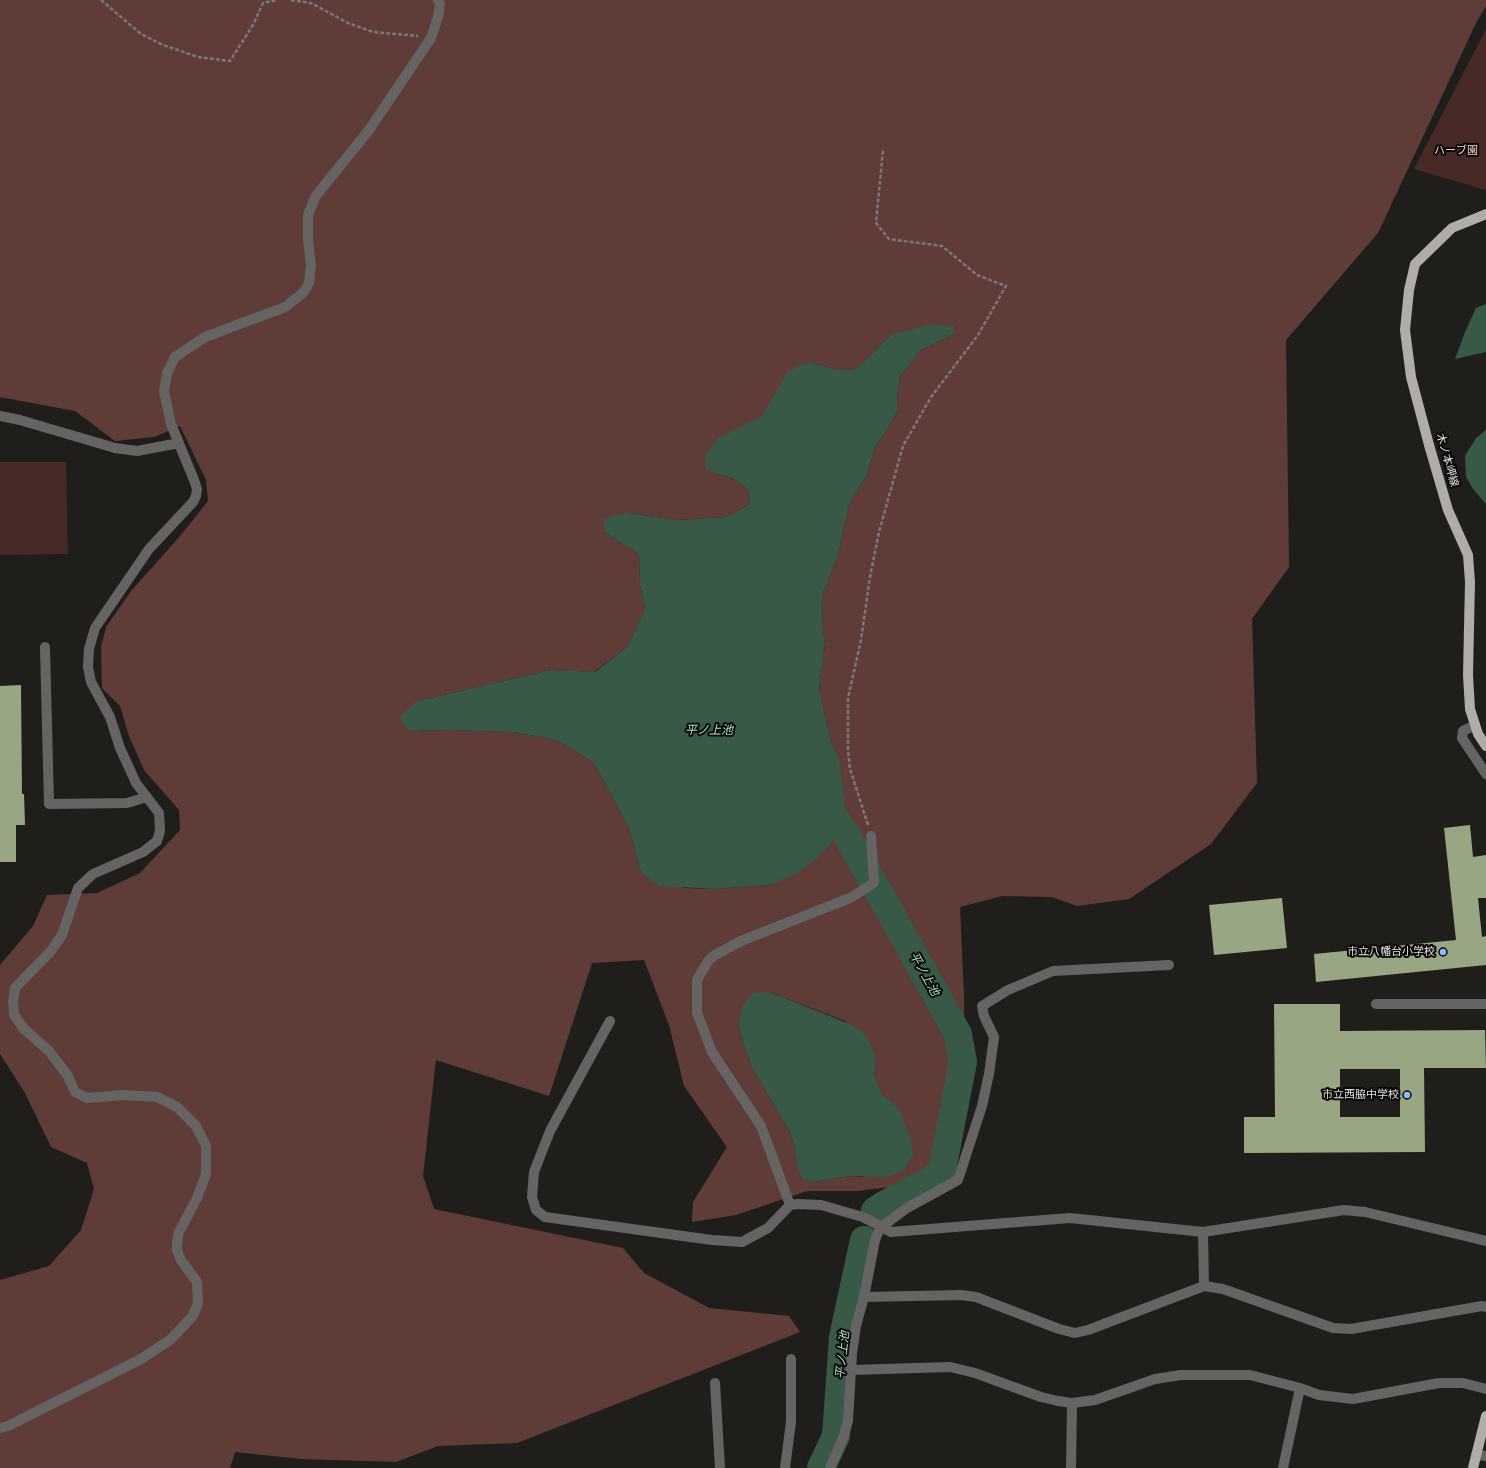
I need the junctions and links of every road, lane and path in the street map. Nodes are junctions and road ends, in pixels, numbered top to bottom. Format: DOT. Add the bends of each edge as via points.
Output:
graph roads {
  1 [pos="101,0"];
  2 [pos="277,0"];
  3 [pos="292,0"];
  4 [pos="438,0"];
  5 [pos="431,38"];
  6 [pos="883,150"];
  7 [pos="1486,214"];
  8 [pos="0,416"];
  9 [pos="179,443"];
  10 [pos="44,647"];
  11 [pos="1475,725"];
  12 [pos="1486,746"];
  13 [pos="1486,774"];
  14 [pos="147,798"];
  15 [pos="871,836"];
  16 [pos="1169,965"];
  17 [pos="1376,1004"];
  18 [pos="1486,1004"];
  19 [pos="610,1021"];
  20 [pos="790,1205"];
  21 [pos="880,1228"];
  22 [pos="1203,1232"];
  23 [pos="1486,1241"];
  24 [pos="1204,1286"];
  25 [pos="864,1297"];
  26 [pos="1486,1307"];
  27 [pos="791,1359"];
  28 [pos="851,1370"];
  29 [pos="715,1383"];
  30 [pos="1300,1388"];
  31 [pos="1486,1389"];
  32 [pos="1072,1403"];
  33 [pos="1486,1416"];
  34 [pos="0,1428"];
  35 [pos="1481,1456"];
  36 [pos="720,1468"];
  37 [pos="785,1468"];
  38 [pos="830,1468"];
  39 [pos="1071,1468"];
  40 [pos="1283,1468"];
  41 [pos="1473,1468"];
  1 -- 2 [label="path" via="141,34 163,45 198,57 230,61 253,25 263,3"];
  3 -- 5 [label="path" via="311,3 348,23 373,32"];
  4 -- 5 [label="street" via="438,17"];
  5 -- 9 [label="street" via="369,130 315,197 308,214 311,265 309,283 303,293 285,307 205,337 175,357 167,373 164,391 171,424"];
  6 -- 15 [label="path" via="876,223 889,239 942,246 977,275 1006,286 978,335 931,397 903,446 879,532 861,640 848,698 850,770"];
  7 -- 11 [label="main road, 木ノ本岬線" via="1452,228 1416,264 1409,290 1405,330 1411,377 1429,445 1448,510 1468,555 1468,675 1470,709"];
  8 -- 9 [label="street" via="115,448 137,451"];
  9 -- 14 [label="street" via="197,489 193,502 150,549 95,628 89,649 88,667 91,682 110,717 120,748 136,783"];
  10 -- 14 [label="street" via="49,804 127,803"];
  11 -- 12 [label="main road, 木ノ本岬線"];
  11 -- 13 [label="street" via="1463,731 1462,738"];
  14 -- 34 [label="street" via="159,813 160,831 156,841 143,852 93,874 78,888 62,935 51,951 15,988 12,1001 14,1015 24,1029 49,1050 68,1076 75,1092 87,1098 123,1095 156,1097 177,1107 196,1126 206,1146 206,1174 179,1232 177,1250 197,1282 198,1304 192,1318 170,1340 141,1359"];
  15 -- 20 [label="street" via="874,882 850,898 741,941 715,955 708,961 698,980 698,1013 712,1052 761,1126"];
  16 -- 21 [label="street" via="1054,971 1008,990 982,1006 994,1037 982,1106 958,1180 907,1208"];
  17 -- 18 [label="street"];
  19 -- 20 [label="street" via="550,1132 534,1172 532,1197 536,1210 545,1217 742,1242 768,1228"];
  20 -- 21 [label="street" via="821,1206 863,1217"];
  21 -- 22 [label="street" via="890,1232 1070,1218"];
  21 -- 25 [label="street" via="875,1240"];
  22 -- 23 [label="street" via="1344,1210 1365,1212"];
  22 -- 24 [label="street"];
  24 -- 25 [label="street" via="1075,1333 976,1297"];
  24 -- 26 [label="street" via="1223,1289 1333,1328 1351,1329"];
  25 -- 28 [label="street" via="856,1326"];
  27 -- 37 [label="street" via="791,1422"];
  28 -- 32 [label="street" via="950,1367 975,1373 1041,1397"];
  28 -- 38 [label="street" via="848,1421"];
  29 -- 36 [label="street"];
  30 -- 31 [label="street" via="1319,1395 1352,1399 1439,1383 1463,1383"];
  30 -- 32 [label="street" via="1250,1375 1181,1375 1155,1379 1095,1400"];
  30 -- 40 [label="street"];
  32 -- 39 [label="street"];
  33 -- 35 [label="main road"];
  35 -- 41 [label="main road"];
}
